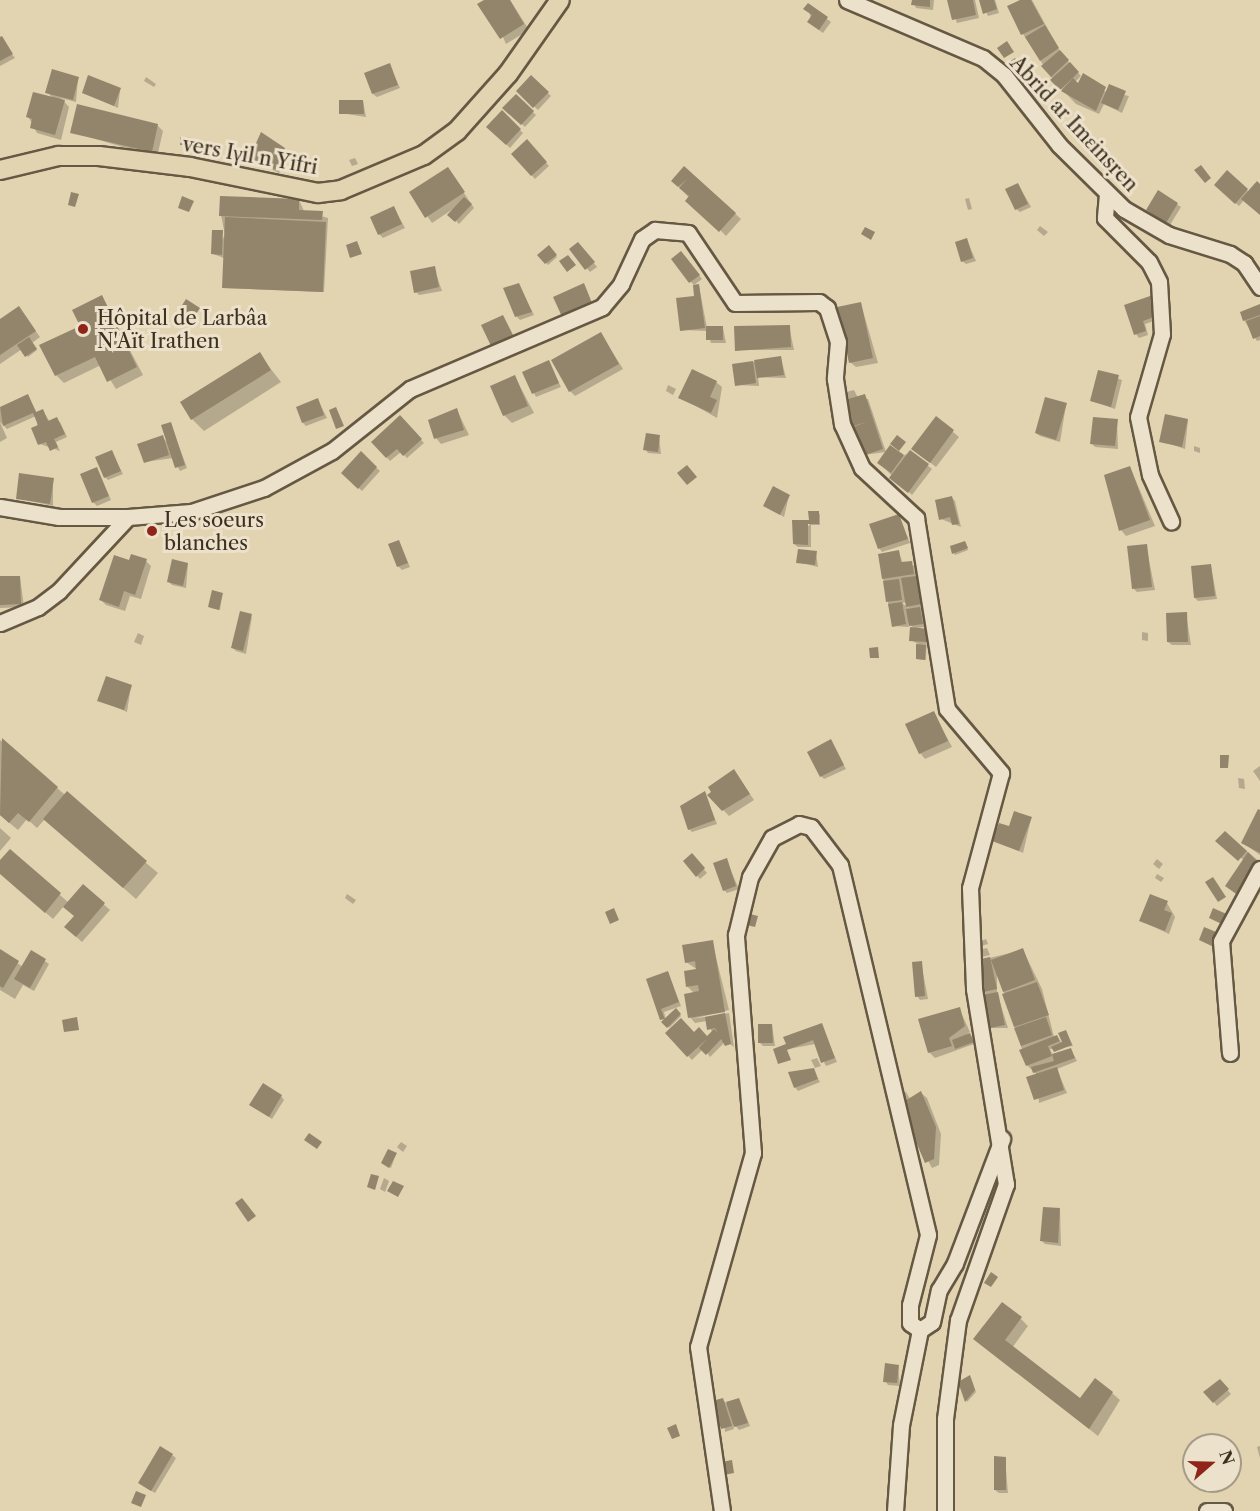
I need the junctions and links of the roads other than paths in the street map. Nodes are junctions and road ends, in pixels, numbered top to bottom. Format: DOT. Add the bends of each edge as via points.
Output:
graph roads {
  1 [pos="560,0"];
  2 [pos="847,0"];
  3 [pos="0,170"];
  4 [pos="1107,194"];
  5 [pos="1260,287"];
  6 [pos="0,507"];
  7 [pos="128,517"];
  8 [pos="1171,521"];
  9 [pos="0,623"];
  10 [pos="1260,869"];
  11 [pos="1230,1053"];
  12 [pos="1002,1139"];
  13 [pos="920,1330"];
  14 [pos="722,1511"];
  15 [pos="895,1511"];
  16 [pos="945,1511"];
  17 [pos="1207,1511"];
  18 [pos="1224,1511"];
  1 -- 3 [label="main road, vers Iγil n Yifri" via="508,74 457,131 424,155 341,190 318,192 190,166 99,156 58,156"];
  2 -- 4 [label="street, Abrid ar Imɛinsṛen" via="982,58 1004,75"];
  4 -- 5 [label="street, Abrid ar Imɛinsṛen" via="1169,235 1230,254 1244,263"];
  4 -- 8 [label="street" via="1105,218 1149,262 1159,282 1162,334 1138,417 1150,476"];
  6 -- 7 [label="street" via="60,517"];
  7 -- 9 [label="street" via="59,591 38,607"];
  7 -- 12 [label="street" via="191,512 264,488 332,451 410,389 602,307 621,284 642,239 655,230 688,233 735,303 819,302 835,319 842,424 862,468 916,518 947,709 1001,773 970,888 974,989"];
  10 -- 11 [label="street" via="1221,941"];
  12 -- 13 [label="street" via="955,1263 939,1290 932,1322"];
  12 -- 16 [label="street" via="1006,1184 958,1320 945,1419"];
  13 -- 14 [label="street" via="910,1323 910,1305 928,1235 881,1021 840,865 822,835 799,824 772,838 761,853 736,934 753,1153 698,1347"];
  13 -- 15 [label="street" via="901,1425"];
  17 -- 18 [label="street"];
}
